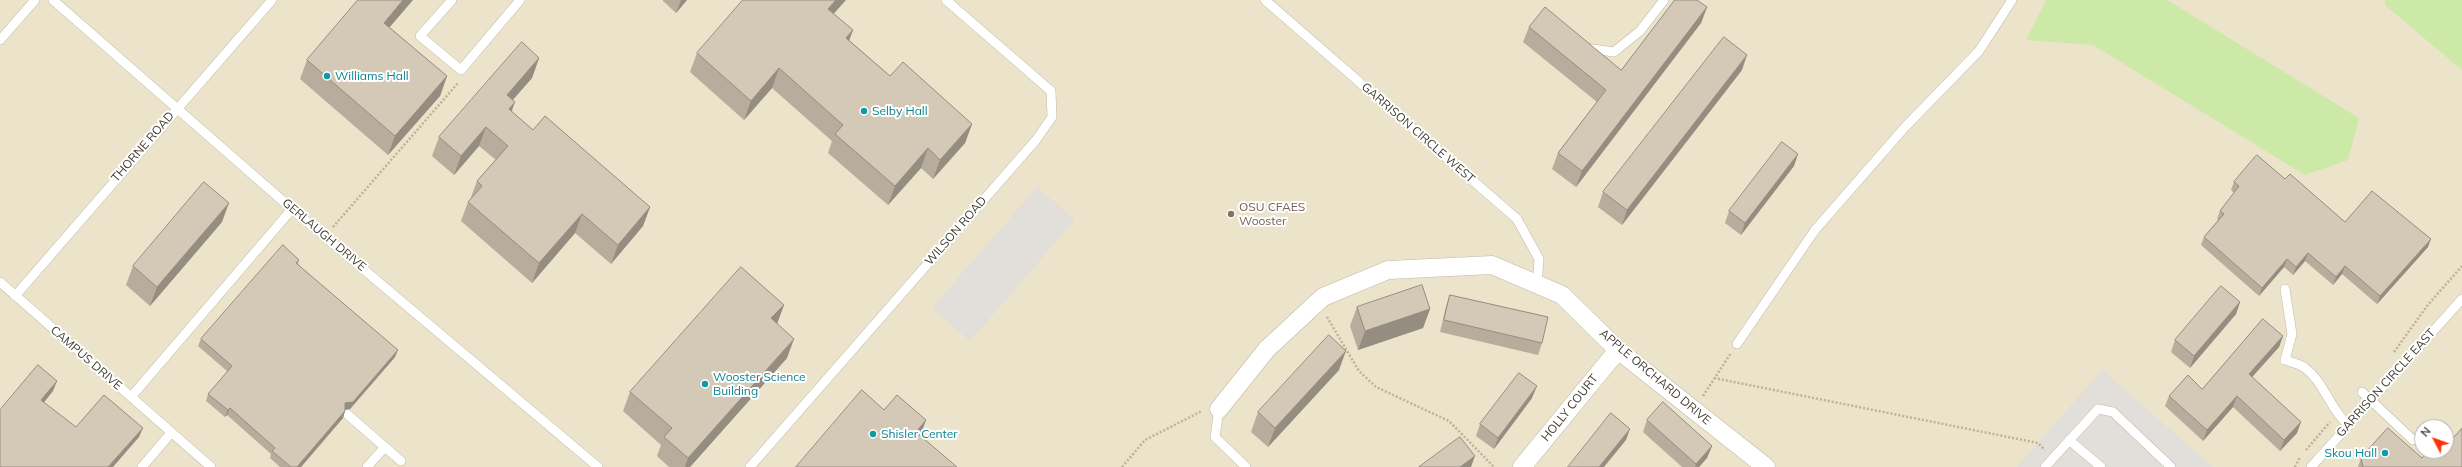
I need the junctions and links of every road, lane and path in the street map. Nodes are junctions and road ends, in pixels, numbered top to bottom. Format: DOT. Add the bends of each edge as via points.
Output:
graph roads {
  1 [pos="35,0"];
  2 [pos="53,0"];
  3 [pos="272,0"];
  4 [pos="452,0"];
  5 [pos="520,0"];
  6 [pos="946,0"];
  7 [pos="1265,0"];
  8 [pos="1664,0"];
  9 [pos="2012,0"];
  10 [pos="0,40"];
  11 [pos="1579,47"];
  12 [pos="458,82"];
  13 [pos="176,108"];
  14 [pos="292,208"];
  15 [pos="325,236"];
  16 [pos="2462,266"];
  17 [pos="0,282"];
  18 [pos="1537,285"];
  19 [pos="2285,289"];
  20 [pos="15,296"];
  21 [pos="1324,297"];
  22 [pos="2462,299"];
  23 [pos="1737,344"];
  24 [pos="1618,350"];
  25 [pos="2390,358"];
  26 [pos="1714,378"];
  27 [pos="2362,392"];
  28 [pos="131,397"];
  29 [pos="2371,401"];
  30 [pos="1219,409"];
  31 [pos="1693,409"];
  32 [pos="347,414"];
  33 [pos="2337,415"];
  34 [pos="2348,425"];
  35 [pos="171,432"];
  36 [pos="2069,440"];
  37 [pos="2413,440"];
  38 [pos="385,447"];
  39 [pos="2054,458"];
  40 [pos="401,461"];
  41 [pos="142,467"];
  42 [pos="211,467"];
  43 [pos="368,467"];
  44 [pos="598,467"];
  45 [pos="750,467"];
  46 [pos="1122,467"];
  47 [pos="1246,467"];
  48 [pos="1494,467"];
  49 [pos="1522,467"];
  50 [pos="1766,467"];
  51 [pos="2045,467"];
  52 [pos="2101,467"];
  53 [pos="2171,467"];
  54 [pos="2295,467"];
  55 [pos="2311,467"];
  1 -- 10 [label="lane"];
  2 -- 13 [label="lane, GERLAUGH DRIVE"];
  3 -- 13 [label="lane, THORNE ROAD"];
  4 -- 5 [label="lane" via="420,36 461,70"];
  6 -- 45 [label="lane, WILSON ROAD" via="1051,92 1052,117 1036,140"];
  7 -- 18 [label="lane, GARRISON CIRCLE WEST" via="1517,219 1539,259"];
  8 -- 11 [label="lane" via="1640,31 1614,52"];
  9 -- 23 [label="lane" via="1979,51 1905,127 1815,230"];
  12 -- 15 [label="path"];
  13 -- 14 [label="lane, GERLAUGH DRIVE"];
  13 -- 20 [label="lane, THORNE ROAD"];
  14 -- 15 [label="lane, GERLAUGH DRIVE"];
  14 -- 28 [label="lane"];
  15 -- 44 [label="lane, GERLAUGH DRIVE"];
  16 -- 25 [label="path" via="2427,306"];
  17 -- 20 [label="lane, CAMPUS DRIVE"];
  18 -- 21 [label="street, APPLE ORCHARD DRIVE" via="1492,266 1388,270"];
  18 -- 24 [label="street, APPLE ORCHARD DRIVE" via="1562,295"];
  19 -- 33 [label="lane" via="2292,334 2285,360 2305,368 2325,390"];
  20 -- 28 [label="lane, CAMPUS DRIVE"];
  21 -- 30 [label="street, APPLE ORCHARD DRIVE" via="1267,349"];
  21 -- 48 [label="path" via="1324,313 1359,372 1376,387 1449,421"];
  22 -- 29 [label="lane, GARRISON CIRCLE EAST"];
  23 -- 26 [label="path"];
  24 -- 31 [label="street, APPLE ORCHARD DRIVE"];
  24 -- 49 [label="street, HOLLY COURT"];
  26 -- 31 [label="path"];
  26 -- 39 [label="path" via="2038,443"];
  27 -- 29 [label="lane"];
  28 -- 35 [label="lane, CAMPUS DRIVE"];
  29 -- 34 [label="lane, GARRISON CIRCLE EAST"];
  29 -- 37 [label="lane"];
  30 -- 46 [label="path" via="1199,411 1145,440"];
  30 -- 47 [label="lane" via="1215,437"];
  31 -- 50 [label="street, APPLE ORCHARD DRIVE"];
  32 -- 38 [label="lane"];
  33 -- 34 [label="lane"];
  33 -- 54 [label="path" via="2297,461"];
  34 -- 55 [label="lane, GARRISON CIRCLE EAST"];
  35 -- 41 [label="lane"];
  35 -- 42 [label="lane, CAMPUS DRIVE"];
  36 -- 39 [label="lane"];
  36 -- 52 [label="lane"];
  36 -- 53 [label="lane" via="2098,409 2113,412"];
  38 -- 40 [label="lane"];
  38 -- 43 [label="lane"];
  39 -- 51 [label="lane"];
}
